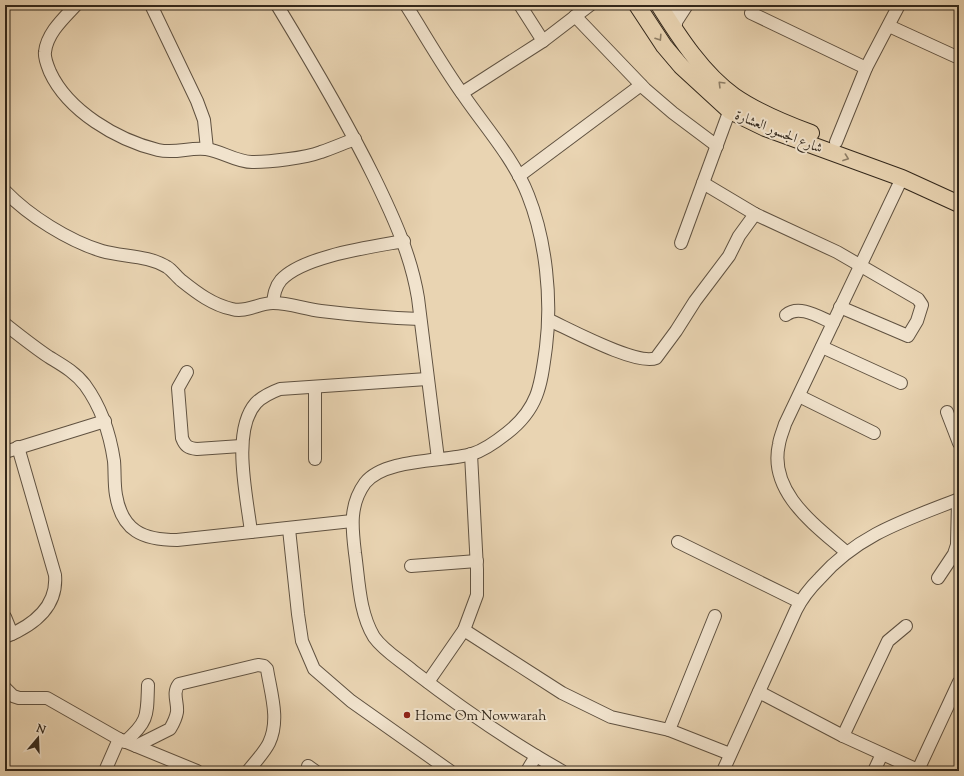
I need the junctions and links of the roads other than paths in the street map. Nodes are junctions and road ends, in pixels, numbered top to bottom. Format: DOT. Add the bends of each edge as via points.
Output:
graph roads {
  1 [pos="76,5"];
  2 [pos="151,5"];
  3 [pos="406,5"];
  4 [pos="520,5"];
  5 [pos="590,5"];
  6 [pos="637,5"];
  7 [pos="659,5"];
  8 [pos="670,5"];
  9 [pos="687,5"];
  10 [pos="899,5"];
  11 [pos="283,7"];
  12 [pos="751,12"];
  13 [pos="575,16"];
  14 [pos="889,26"];
  15 [pos="678,29"];
  16 [pos="542,40"];
  17 [pos="959,58"];
  18 [pos="866,68"];
  19 [pos="641,85"];
  20 [pos="462,93"];
  21 [pos="732,104"];
  22 [pos="355,139"];
  23 [pos="836,142"];
  24 [pos="717,146"];
  25 [pos="207,149"];
  26 [pos="519,176"];
  27 [pos="902,178"];
  28 [pos="703,183"];
  29 [pos="5,191"];
  30 [pos="959,192"];
  31 [pos="959,204"];
  32 [pos="754,214"];
  33 [pos="404,241"];
  34 [pos="681,243"];
  35 [pos="861,266"];
  36 [pos="273,303"];
  37 [pos="840,307"];
  38 [pos="786,315"];
  39 [pos="420,319"];
  40 [pos="549,320"];
  41 [pos="833,323"];
  42 [pos="5,324"];
  43 [pos="822,347"];
  44 [pos="187,372"];
  45 [pos="427,379"];
  46 [pos="901,383"];
  47 [pos="315,387"];
  48 [pos="799,396"];
  49 [pos="947,412"];
  50 [pos="105,421"];
  51 [pos="874,433"];
  52 [pos="959,443"];
  53 [pos="241,446"];
  54 [pos="18,447"];
  55 [pos="5,452"];
  56 [pos="470,454"];
  57 [pos="315,459"];
  58 [pos="438,459"];
  59 [pos="959,499"];
  60 [pos="352,521"];
  61 [pos="289,529"];
  62 [pos="251,532"];
  63 [pos="678,542"];
  64 [pos="846,552"];
  65 [pos="477,561"];
  66 [pos="412,566"];
  67 [pos="938,578"];
  68 [pos="800,602"];
  69 [pos="715,616"];
  70 [pos="5,617"];
  71 [pos="906,626"];
  72 [pos="464,630"];
  73 [pos="8,636"];
  74 [pos="428,682"];
  75 [pos="959,682"];
  76 [pos="148,685"];
  77 [pos="5,688"];
  78 [pos="759,692"];
  79 [pos="669,730"];
  80 [pos="843,736"];
  81 [pos="127,743"];
  82 [pos="730,754"];
  83 [pos="882,754"];
  84 [pos="536,756"];
  85 [pos="105,771"];
  86 [pos="197,771"];
  87 [pos="248,771"];
  88 [pos="450,771"];
  89 [pos="527,771"];
  90 [pos="562,771"];
  91 [pos="723,771"];
  92 [pos="874,771"];
  93 [pos="919,771"];
  1 -- 25 [label="street" via="56,28 48,40 44,53 55,82 64,94 102,126 147,147 168,152"];
  2 -- 25 [label="street" via="199,107 206,131"];
  3 -- 20 [label="street"];
  4 -- 16 [label="street"];
  5 -- 13 [label="street"];
  6 -- 21 [label="main road, شارع الجسور العشارة, one-way" via="664,46 681,66"];
  7 -- 15 [label="main road, شارع الجسور العشارة"];
  8 -- 15 [label="street"];
  9 -- 15 [label="street"];
  10 -- 14 [label="street"];
  11 -- 22 [label="street"];
  12 -- 18 [label="street"];
  13 -- 16 [label="street"];
  13 -- 19 [label="street"];
  14 -- 17 [label="street"];
  14 -- 18 [label="street"];
  21 -- 15 [label="main road, شارع الجسور العشارة, one-way"];
  16 -- 20 [label="street"];
  18 -- 23 [label="street"];
  19 -- 24 [label="street"];
  19 -- 26 [label="street"];
  20 -- 26 [label="street"];
  21 -- 23 [label="main road, شارع الجسور العشارة"];
  21 -- 24 [label="street"];
  21 -- 27 [label="main road, شارع الجسور العشارة, one-way" via="765,128"];
  22 -- 25 [label="street" via="320,153 251,162"];
  22 -- 33 [label="street"];
  23 -- 30 [label="main road, شارع الجسور العشارة" via="901,166"];
  24 -- 28 [label="street"];
  26 -- 40 [label="street" via="528,195 538,230 547,286"];
  27 -- 31 [label="main road, شارع الجسور العشارة"];
  27 -- 35 [label="street"];
  28 -- 32 [label="street"];
  28 -- 34 [label="street"];
  29 -- 36 [label="street" via="19,206 77,241 102,251 153,261 167,267 183,282 221,306 246,310"];
  32 -- 35 [label="street" via="837,252"];
  32 -- 40 [label="street" via="724,265 695,301 656,358 644,360 618,352"];
  33 -- 36 [label="street" via="319,259 296,269 281,280 275,289"];
  33 -- 39 [label="street" via="414,273"];
  35 -- 37 [label="street"];
  35 -- 37 [label="street" via="918,300 922,308 918,321 907,336"];
  36 -- 39 [label="street" via="322,311"];
  37 -- 41 [label="street"];
  38 -- 41 [label="street" via="790,311 799,310"];
  39 -- 45 [label="street"];
  40 -- 56 [label="street" via="541,382 534,404 509,432 486,448"];
  41 -- 43 [label="street"];
  42 -- 50 [label="street" via="75,374"];
  43 -- 46 [label="street"];
  43 -- 48 [label="street"];
  44 -- 53 [label="street" via="178,388 182,438 185,445 190,449"];
  45 -- 47 [label="street"];
  45 -- 58 [label="street"];
  47 -- 53 [label="street" via="280,389 261,399 249,416"];
  47 -- 57 [label="street"];
  48 -- 51 [label="street"];
  48 -- 64 [label="street" via="778,445 781,480 799,510"];
  49 -- 52 [label="street"];
  50 -- 54 [label="street"];
  50 -- 62 [label="street" via="114,461 116,495 125,521 131,529 158,540"];
  53 -- 62 [label="street"];
  54 -- 55 [label="street"];
  54 -- 73 [label="street" via="56,585 42,615"];
  56 -- 58 [label="street"];
  56 -- 65 [label="street"];
  58 -- 60 [label="street" via="390,468 373,476 360,492"];
  59 -- 64 [label="street" via="884,529"];
  59 -- 67 [label="street" via="957,545"];
  60 -- 61 [label="street"];
  60 -- 74 [label="street" via="362,607 368,625 382,647"];
  61 -- 62 [label="street"];
  61 -- 88 [label="street" via="302,641 314,668 351,700"];
  63 -- 68 [label="street"];
  64 -- 68 [label="street"];
  65 -- 66 [label="street"];
  65 -- 72 [label="street" via="477,596"];
  68 -- 78 [label="street"];
  69 -- 79 [label="street"];
  70 -- 73 [label="street"];
  71 -- 80 [label="street" via="888,641"];
  72 -- 74 [label="street"];
  72 -- 79 [label="street" via="562,693 611,717"];
  74 -- 84 [label="street"];
  75 -- 93 [label="street"];
  76 -- 81 [label="street" via="147,712 140,728"];
  77 -- 81 [label="street" via="19,698 47,698"];
  78 -- 80 [label="street"];
  78 -- 82 [label="street"];
  79 -- 82 [label="street"];
  80 -- 83 [label="street"];
  81 -- 85 [label="street"];
  81 -- 86 [label="street"];
  81 -- 87 [label="street" via="170,730 177,711 175,694 180,684 258,665 264,666 267,669 275,728 268,744"];
  82 -- 91 [label="street"];
  83 -- 92 [label="street"];
  83 -- 93 [label="street"];
  84 -- 89 [label="street"];
  84 -- 90 [label="street"];
}
